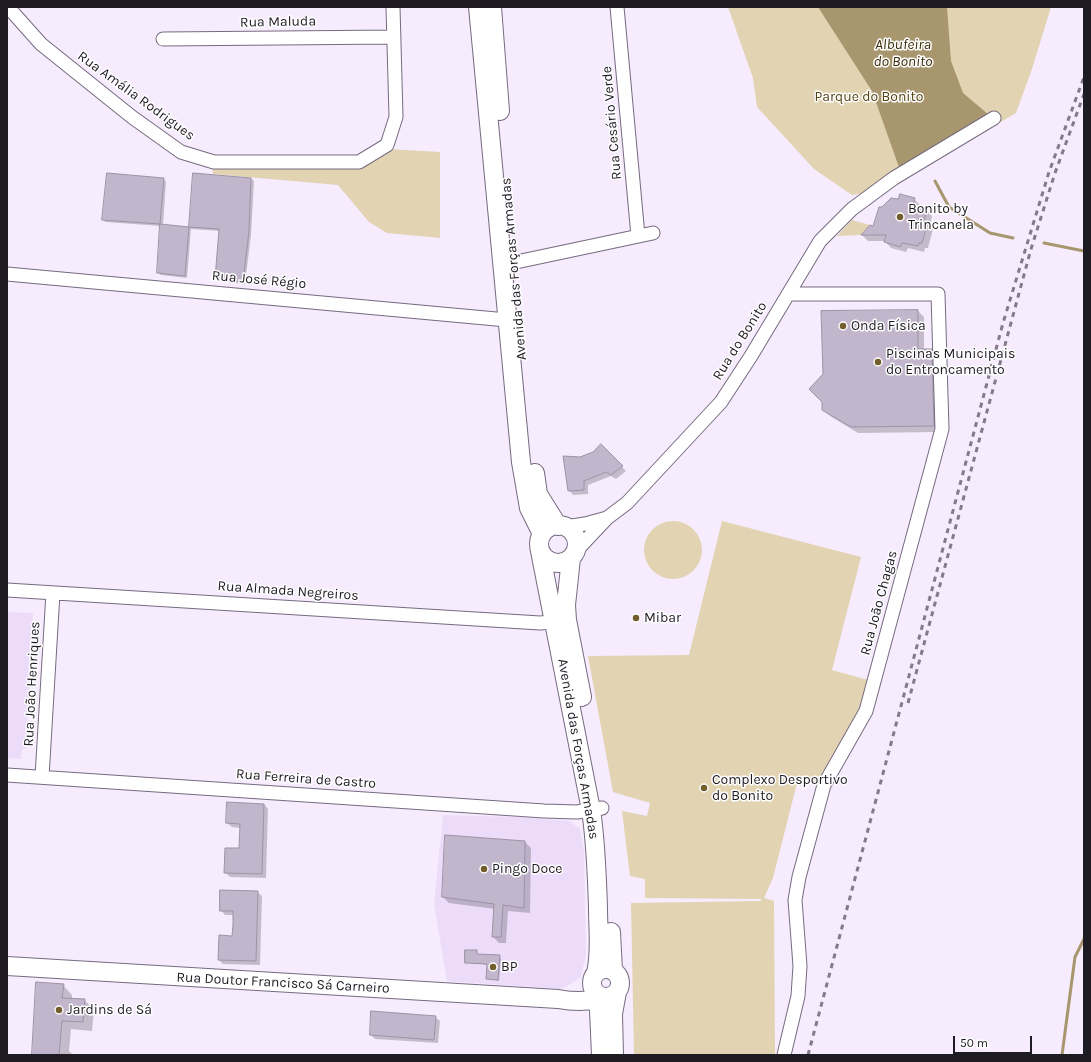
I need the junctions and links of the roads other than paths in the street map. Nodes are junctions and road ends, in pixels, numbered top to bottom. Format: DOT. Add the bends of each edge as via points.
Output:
graph roads {
  1 [pos="8,7"];
  2 [pos="393,7"];
  3 [pos="478,7"];
  4 [pos="492,7"];
  5 [pos="617,7"];
  6 [pos="394,37"];
  7 [pos="163,40"];
  8 [pos="994,118"];
  9 [pos="654,233"];
  10 [pos="638,236"];
  11 [pos="507,264"];
  12 [pos="7,274"];
  13 [pos="788,294"];
  14 [pos="507,320"];
  15 [pos="607,518"];
  16 [pos="562,526"];
  17 [pos="541,543"];
  18 [pos="573,555"];
  19 [pos="7,590"];
  20 [pos="53,593"];
  21 [pos="561,621"];
  22 [pos="7,775"];
  23 [pos="42,777"];
  24 [pos="597,809"];
  25 [pos="7,966"];
  26 [pos="602,986"];
  27 [pos="558,999"];
  28 [pos="601,1055"];
  29 [pos="614,1055"];
  30 [pos="784,1055"];
  1 -- 6 [label="street, Rua Amália Rodrigues" via="41,44 132,116 181,152 214,162 359,162 387,145 396,117"];
  2 -- 6 [label="street, Rua Amália Rodrigues"];
  3 -- 11 [label="street, Avenida das Forças Armadas"];
  4 -- 11 [label="street, Avenida das Forças Armadas"];
  5 -- 10 [label="street, Rua Cesário Verde"];
  6 -- 7 [label="street, Rua Maluda"];
  8 -- 13 [label="street, Rua do Bonito" via="894,178 852,209 820,241"];
  9 -- 10 [label="street"];
  10 -- 11 [label="street"];
  11 -- 14 [label="street, Avenida das Forças Armadas"];
  11 -- 16 [label="street, Avenida das Forças Armadas" via="538,494"];
  12 -- 14 [label="street, Rua José Régio"];
  13 -- 15 [label="street, Rua do Bonito" via="721,402 627,503"];
  13 -- 30 [label="street, Rua João Chagas" via="938,294 942,429 866,711 824,785 801,870 795,900 800,966 798,996"];
  14 -- 17 [label="street, Avenida das Forças Armadas" via="521,462 529,508"];
  15 -- 16 [label="street, Rua do Bonito" via="585,524"];
  15 -- 18 [label="street, Rua do Bonito"];
  16 -- 17 [label="street" via="546,530"];
  16 -- 18 [label="street, Avenida das Forças Armadas" via="574,535 577,546"];
  17 -- 18 [label="street" via="544,557 554,563 566,561"];
  17 -- 21 [label="street, Avenida das Forças Armadas"];
  18 -- 21 [label="street, Avenida das Forças Armadas" via="566,605"];
  19 -- 20 [label="street, Rua Almada Negreiros"];
  20 -- 21 [label="street, Rua Almada Negreiros" via="540,623"];
  20 -- 23 [label="street, Rua João Henriques"];
  21 -- 24 [label="street, Avenida das Forças Armadas"];
  22 -- 23 [label="street, Rua Ferreira de Castro"];
  23 -- 24 [label="street, Rua Ferreira de Castro" via="544,811 577,812"];
  24 -- 26 [label="street, Avenida das Forças Armadas" via="595,836"];
  25 -- 27 [label="street, Rua Doutor Francisco Sá Carneiro"];
  26 -- 27 [label="street"];
  26 -- 27 [label="street, Rua Doutor Francisco Sá Carneiro" via="571,1002"];
  26 -- 28 [label="street, Avenida das Forças Armadas"];
  26 -- 29 [label="street, Avenida das Forças Armadas" via="613,1014"];
}
